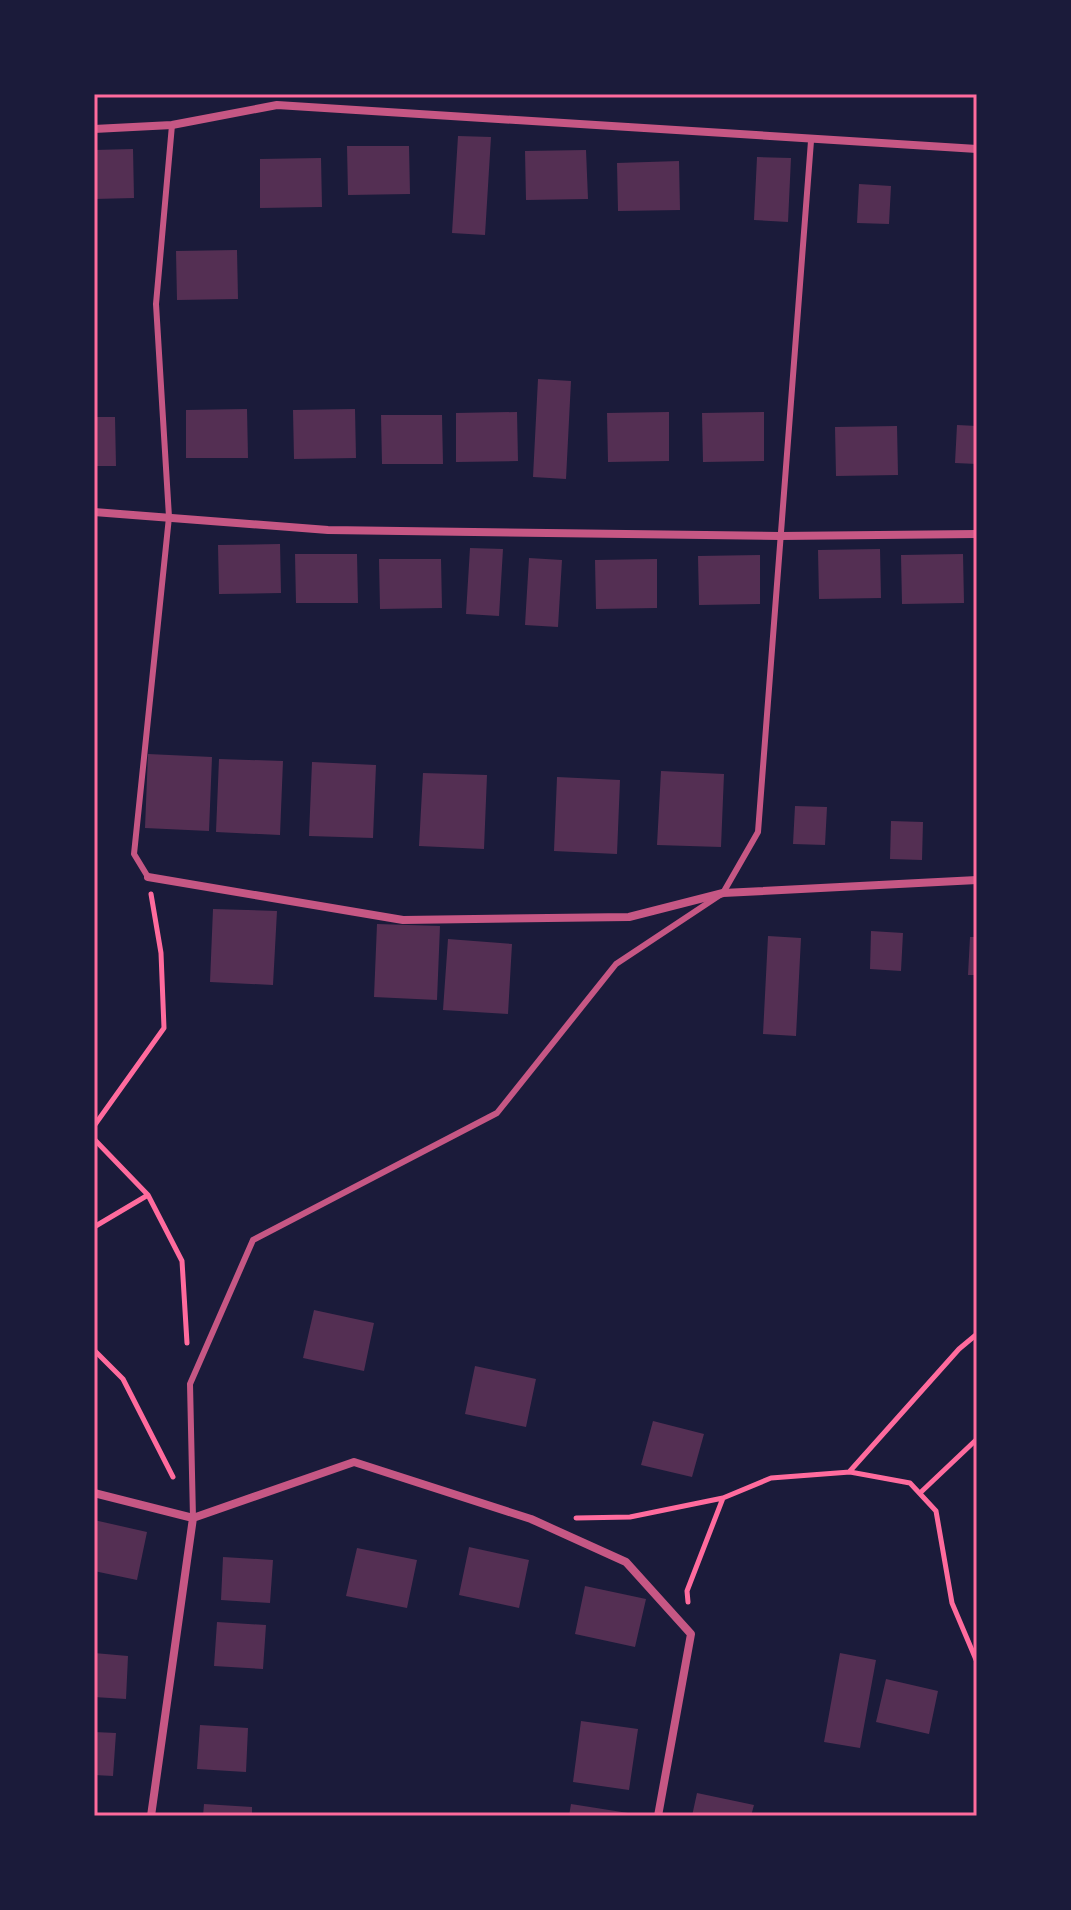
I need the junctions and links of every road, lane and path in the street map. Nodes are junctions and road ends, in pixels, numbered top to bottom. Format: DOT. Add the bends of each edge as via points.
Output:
graph roads {
  1 [pos="172,125"];
  2 [pos="94,129"];
  3 [pos="811,141"];
  4 [pos="977,149"];
  5 [pos="94,512"];
  6 [pos="169,517"];
  7 [pos="977,534"];
  8 [pos="780,536"];
  9 [pos="148,877"];
  10 [pos="977,880"];
  11 [pos="723,893"];
  12 [pos="94,1126"];
  13 [pos="94,1139"];
  14 [pos="148,1195"];
  15 [pos="94,1227"];
  16 [pos="977,1334"];
  17 [pos="94,1350"];
  18 [pos="190,1384"];
  19 [pos="977,1439"];
  20 [pos="850,1472"];
  21 [pos="94,1493"];
  22 [pos="920,1493"];
  23 [pos="723,1498"];
  24 [pos="193,1518"];
  25 [pos="574,1518"];
  26 [pos="691,1634"];
  27 [pos="977,1662"];
  28 [pos="151,1816"];
  29 [pos="658,1816"];
  1 -- 2 [label="street"];
  1 -- 3 [label="street" via="277,105"];
  1 -- 6 [label="lane" via="156,304"];
  3 -- 4 [label="street"];
  3 -- 8 [label="lane"];
  5 -- 6 [label="street"];
  6 -- 8 [label="street" via="328,530"];
  6 -- 9 [label="lane" via="134,854"];
  7 -- 8 [label="street"];
  8 -- 11 [label="lane" via="758,832"];
  9 -- 11 [label="street" via="403,920 629,917"];
  9 -- 12 [label="path" via="161,953 164,1028"];
  10 -- 11 [label="street"];
  11 -- 18 [label="lane" via="616,964 497,1113 253,1240"];
  13 -- 14 [label="path"];
  14 -- 15 [label="path"];
  14 -- 18 [label="path" via="182,1261"];
  16 -- 20 [label="path"];
  17 -- 24 [label="path" via="123,1379"];
  18 -- 24 [label="lane"];
  19 -- 22 [label="path"];
  20 -- 22 [label="path" via="910,1483"];
  20 -- 23 [label="path" via="771,1478"];
  21 -- 24 [label="street"];
  22 -- 27 [label="path" via="936,1511 952,1603"];
  23 -- 25 [label="path" via="630,1517"];
  23 -- 26 [label="path" via="687,1591"];
  24 -- 26 [label="street" via="354,1462 531,1519 626,1562"];
  24 -- 28 [label="street"];
  26 -- 29 [label="street"];
}
